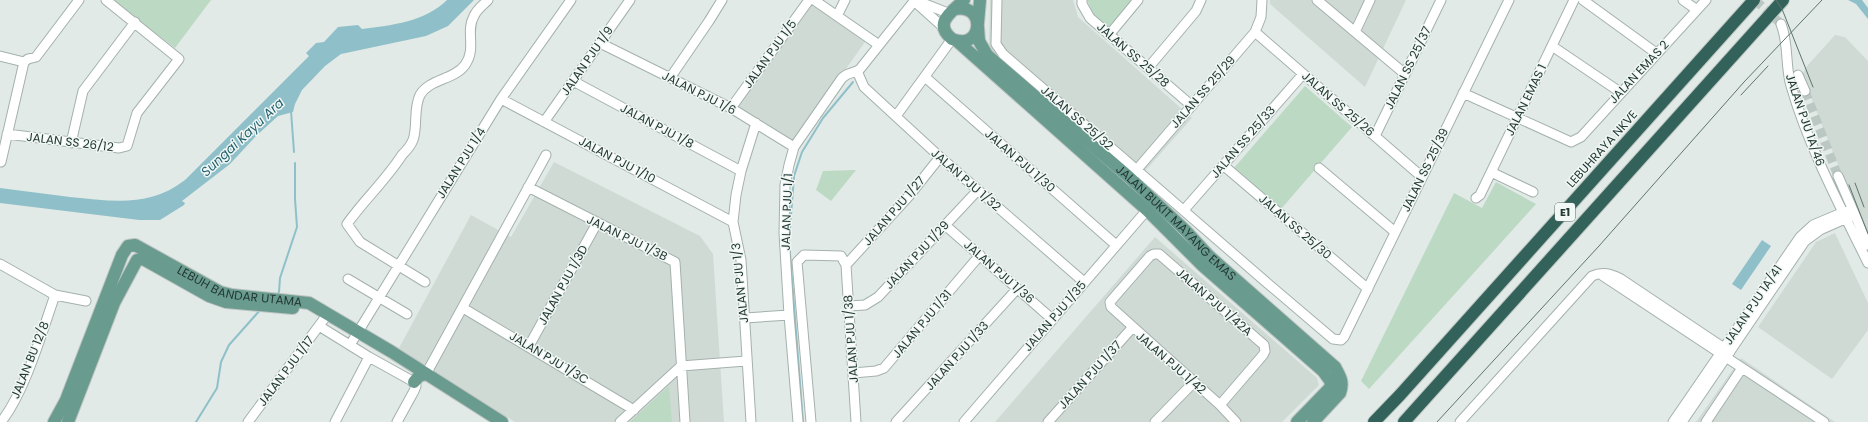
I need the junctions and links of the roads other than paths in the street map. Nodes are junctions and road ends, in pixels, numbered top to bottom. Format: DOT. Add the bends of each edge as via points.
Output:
graph roads {
  1 [pos="79,0"];
  2 [pos="106,0"];
  3 [pos="488,0"];
  4 [pos="571,0"];
  5 [pos="630,0"];
  6 [pos="722,0"];
  7 [pos="809,0"];
  8 [pos="814,0"];
  9 [pos="846,0"];
  10 [pos="915,0"];
  11 [pos="964,0"];
  12 [pos="980,0"];
  13 [pos="997,0"];
  14 [pos="1082,0"];
  15 [pos="1138,0"];
  16 [pos="1201,0"];
  17 [pos="1262,0"];
  18 [pos="1318,0"];
  19 [pos="1370,0"];
  20 [pos="1441,0"];
  21 [pos="1509,0"];
  22 [pos="1574,0"];
  23 [pos="1583,0"];
  24 [pos="1683,0"];
  25 [pos="1706,0"];
  26 [pos="1754,0"];
  27 [pos="1783,0"];
  28 [pos="1697,10"];
  29 [pos="952,11"];
  30 [pos="837,16"];
  31 [pos="135,22"];
  32 [pos="1781,24"];
  33 [pos="978,25"];
  34 [pos="944,28"];
  35 [pos="1255,32"];
  36 [pos="1355,32"];
  37 [pos="1109,35"];
  38 [pos="954,40"];
  39 [pos="600,43"];
  40 [pos="879,45"];
  41 [pos="1552,46"];
  42 [pos="1656,53"];
  43 [pos="0,56"];
  44 [pos="24,62"];
  45 [pos="1148,68"];
  46 [pos="857,71"];
  47 [pos="1303,74"];
  48 [pos="1405,74"];
  49 [pos="1798,75"];
  50 [pos="925,77"];
  51 [pos="670,78"];
  52 [pos="572,81"];
  53 [pos="1805,90"];
  54 [pos="1620,92"];
  55 [pos="1463,93"];
  56 [pos="501,99"];
  57 [pos="1192,106"];
  58 [pos="731,108"];
  59 [pos="896,116"];
  60 [pos="1517,118"];
  61 [pos="544,122"];
  62 [pos="756,123"];
  63 [pos="7,134"];
  64 [pos="1375,136"];
  65 [pos="70,143"];
  66 [pos="794,148"];
  67 [pos="546,155"];
  68 [pos="940,157"];
  69 [pos="1,162"];
  70 [pos="1223,165"];
  71 [pos="1319,168"];
  72 [pos="741,171"];
  73 [pos="1491,172"];
  74 [pos="1133,174"];
  75 [pos="1838,176"];
  76 [pos="1422,177"];
  77 [pos="528,187"];
  78 [pos="978,190"];
  79 [pos="1533,192"];
  80 [pos="1476,198"];
  81 [pos="1836,198"];
  82 [pos="1147,210"];
  83 [pos="1184,210"];
  84 [pos="1848,213"];
  85 [pos="1823,221"];
  86 [pos="733,222"];
  87 [pos="597,223"];
  88 [pos="945,225"];
  89 [pos="1395,232"];
  90 [pos="1116,244"];
  91 [pos="1868,245"];
  92 [pos="980,256"];
  93 [pos="844,260"];
  94 [pos="1868,263"];
  95 [pos="0,264"];
  96 [pos="398,266"];
  97 [pos="348,279"];
  98 [pos="425,282"];
  99 [pos="1084,282"];
  100 [pos="1018,289"];
  101 [pos="1368,289"];
  102 [pos="56,295"];
  103 [pos="379,297"];
  104 [pos="86,301"];
  105 [pos="110,302"];
  106 [pos="1110,302"];
  107 [pos="293,304"];
  108 [pos="848,306"];
  109 [pos="463,308"];
  110 [pos="407,314"];
  111 [pos="789,315"];
  112 [pos="745,318"];
  113 [pos="1052,319"];
  114 [pos="322,323"];
  115 [pos="1132,328"];
  116 [pos="355,338"];
  117 [pos="1341,340"];
  118 [pos="529,346"];
  119 [pos="1725,353"];
  120 [pos="369,357"];
  121 [pos="746,361"];
  122 [pos="681,366"];
  123 [pos="1742,368"];
  124 [pos="853,373"];
  125 [pos="426,374"];
  126 [pos="414,382"];
  127 [pos="1194,382"];
  128 [pos="1220,405"];
  129 [pos="634,410"];
  130 [pos="1,422"];
  131 [pos="54,422"];
  132 [pos="68,422"];
  133 [pos="248,422"];
  134 [pos="335,422"];
  135 [pos="398,422"];
  136 [pos="502,422"];
  137 [pos="620,422"];
  138 [pos="685,422"];
  139 [pos="750,422"];
  140 [pos="798,422"];
  141 [pos="811,422"];
  142 [pos="856,422"];
  143 [pos="896,422"];
  144 [pos="964,422"];
  145 [pos="1048,422"];
  146 [pos="1155,422"];
  147 [pos="1236,422"];
  148 [pos="1298,422"];
  149 [pos="1312,422"];
  150 [pos="1374,422"];
  151 [pos="1404,422"];
  152 [pos="1460,422"];
  153 [pos="1673,422"];
  154 [pos="1682,422"];
  155 [pos="1706,422"];
  156 [pos="1824,422"];
  1 -- 44 [label="street" via="36,57"];
  2 -- 31 [label="street, JALAN SS 26/12"];
  3 -- 96 [label="street" via="473,16 471,55 455,75 434,84 420,94 416,106 413,140 347,224 360,242"];
  4 -- 56 [label="street, JALAN PJU 1/4"];
  5 -- 39 [label="street, JALAN PJU 1/9"];
  6 -- 51 [label="street"];
  7 -- 58 [label="street, JALAN PJU 1/5"];
  8 -- 30 [label="street"];
  9 -- 30 [label="street"];
  10 -- 29 [label="street"];
  10 -- 34 [label="street"];
  10 -- 40 [label="street, JALAN PJU 1/1"];
  11 -- 29 [label="main road"];
  12 -- 33 [label="main road"];
  13 -- 74 [label="street, JALAN SS 25/32" via="998,49"];
  14 -- 37 [label="street, JALAN SS 25/28" via="1090,18"];
  15 -- 37 [label="street"];
  16 -- 45 [label="street" via="1196,11"];
  17 -- 35 [label="street, JALAN SS 25/29" via="1261,17"];
  18 -- 36 [label="street"];
  19 -- 36 [label="street"];
  20 -- 48 [label="street, JALAN SS 25/37"];
  21 -- 55 [label="street, JALAN SS 25/39"];
  22 -- 41 [label="street, JALAN EMAS 1"];
  23 -- 42 [label="street"];
  24 -- 28 [label="street"];
  25 -- 28 [label="street, JALAN EMAS 2"];
  26 -- 150 [label="highway, LEBUHRAYA NKVE / E1"];
  27 -- 151 [label="highway, E1"];
  28 -- 42 [label="street, JALAN EMAS 2"];
  29 -- 33 [label="main road" via="965,8 970,10"];
  29 -- 34 [label="main road" via="944,23"];
  30 -- 40 [label="street"];
  31 -- 65 [label="street" via="83,91"];
  31 -- 65 [label="street, JALAN SS 26/12" via="180,59 137,113 127,146 119,148"];
  32 -- 81 [label="street, JALAN PJU 1A/46" via="1785,34 1792,87 1823,172"];
  33 -- 38 [label="main road" via="976,32 968,40"];
  33 -- 74 [label="main road, JALAN BUKIT MAYANG EMAS" via="979,41 986,55"];
  34 -- 38 [label="main road"];
  35 -- 47 [label="street, JALAN SS 25/26"];
  35 -- 57 [label="street, JALAN SS 25/29"];
  36 -- 48 [label="street"];
  37 -- 45 [label="street, JALAN SS 25/28"];
  38 -- 50 [label="street"];
  38 -- 82 [label="main road, JALAN BUKIT MAYANG EMAS"];
  39 -- 51 [label="street, JALAN PJU 1/6"];
  39 -- 52 [label="street, JALAN PJU 1/9"];
  40 -- 46 [label="street, JALAN PJU 1/1"];
  41 -- 54 [label="street"];
  41 -- 60 [label="street, JALAN EMAS 1"];
  42 -- 54 [label="street, JALAN EMAS 2"];
  43 -- 44 [label="street"];
  44 -- 63 [label="street"];
  45 -- 57 [label="street, JALAN SS 25/28"];
  46 -- 59 [label="street, JALAN PJU 1/32" via="864,87"];
  46 -- 66 [label="street, JALAN PJU 1/1" via="847,73 842,78"];
  47 -- 64 [label="street, JALAN SS 25/26"];
  47 -- 70 [label="street, JALAN SS 25/33"];
  48 -- 64 [label="street, JALAN SS 25/37"];
  49 -- 53 [label="street, JALAN PJU 1A/46"];
  50 -- 59 [label="street"];
  50 -- 90 [label="street, JALAN PJU 1/30"];
  51 -- 58 [label="street, JALAN PJU 1/6"];
  52 -- 61 [label="street, JALAN PJU 1/9"];
  52 -- 72 [label="street, JALAN PJU 1/8"];
  54 -- 60 [label="street, JALAN EMAS 2" via="1580,137 1571,142"];
  55 -- 60 [label="street"];
  55 -- 76 [label="street, JALAN SS 25/39"];
  56 -- 61 [label="street, JALAN PJU 1/10"];
  56 -- 96 [label="street, JALAN PJU 1/4"];
  57 -- 74 [label="street, JALAN SS 25/29"];
  58 -- 62 [label="street, JALAN PJU 1/6"];
  59 -- 68 [label="street, JALAN PJU 1/32"];
  60 -- 73 [label="street, JALAN EMAS 1"];
  61 -- 86 [label="street, JALAN PJU 1/10"];
  62 -- 66 [label="street, JALAN PJU 1/6"];
  62 -- 72 [label="street, JALAN PJU 1/3"];
  63 -- 65 [label="street, JALAN SS 26/12"];
  63 -- 69 [label="street"];
  64 -- 76 [label="street, JALAN SS 25/26"];
  66 -- 111 [label="street, JALAN PJU 1/1" via="785,185 784,234"];
  67 -- 77 [label="street"];
  68 -- 78 [label="street, JALAN PJU 1/32"];
  68 -- 93 [label="street, JALAN PJU 1/27" via="904,201"];
  70 -- 83 [label="street, JALAN SS 25/33"];
  70 -- 101 [label="street, JALAN SS 25/30"];
  71 -- 89 [label="street"];
  72 -- 86 [label="street, JALAN PJU 1/3"];
  73 -- 79 [label="street"];
  73 -- 80 [label="street, JALAN EMAS 1"];
  74 -- 83 [label="street, JALAN SS 25/32"];
  74 -- 149 [label="main road, JALAN BUKIT MAYANG EMAS" via="1209,256 1335,367 1342,379 1340,393"];
  75 -- 84 [label="street, JALAN PJU 1A/46"];
  76 -- 89 [label="street, JALAN SS 25/39"];
  77 -- 87 [label="street, JALAN PJU 1/3B"];
  77 -- 109 [label="street"];
  78 -- 88 [label="street, JALAN PJU 1/29"];
  78 -- 99 [label="street, JALAN PJU 1/32"];
  81 -- 84 [label="street, JALAN PJU 1A/46"];
  81 -- 85 [label="street" via="1833,212"];
  82 -- 90 [label="street, JALAN PJU 1/35"];
  82 -- 148 [label="main road, JALAN BUKIT MAYANG EMAS" via="1203,266 1328,377 1330,388"];
  83 -- 117 [label="street, JALAN SS 25/32" via="1333,339"];
  84 -- 85 [label="street, JALAN PJU 1A/41"];
  84 -- 91 [label="street, JALAN PJU 1A/46"];
  84 -- 94 [label="street, JALAN PJU 1A/46"];
  84 -- 119 [label="street, JALAN PJU 1A/41" via="1805,241"];
  85 -- 119 [label="street, JALAN PJU 1A/41" via="1800,237"];
  86 -- 112 [label="street, JALAN PJU 1/3" via="741,260"];
  87 -- 118 [label="street, JALAN PJU 1/3D"];
  87 -- 122 [label="street, JALAN PJU 1/3B" via="675,262"];
  88 -- 92 [label="street, JALAN PJU 1/36"];
  88 -- 108 [label="street, JALAN PJU 1/29" via="878,297 864,305"];
  89 -- 101 [label="street, JALAN SS 25/39"];
  90 -- 99 [label="street, JALAN PJU 1/35"];
  92 -- 100 [label="street, JALAN PJU 1/36"];
  92 -- 124 [label="street, JALAN PJU 1/31" via="884,368"];
  93 -- 108 [label="street, JALAN PJU 1/38"];
  93 -- 141 [label="street, JALAN PJU 1/1" via="804,255 797,262"];
  95 -- 102 [label="street"];
  96 -- 98 [label="street"];
  96 -- 103 [label="street, JALAN PJU 1/4"];
  97 -- 103 [label="street"];
  99 -- 113 [label="street, JALAN PJU 1/35"];
  100 -- 113 [label="street, JALAN PJU 1/36"];
  100 -- 143 [label="street, JALAN PJU 1/33"];
  101 -- 117 [label="street, JALAN SS 25/39"];
  102 -- 104 [label="street"];
  102 -- 130 [label="street, JALAN BU 12/8" via="24,378"];
  103 -- 110 [label="street"];
  103 -- 116 [label="street, JALAN PJU 1/4"];
  105 -- 107 [label="main road, LEBUH BANDAR UTAMA" via="122,254 132,245 140,246 194,282 220,292 257,301"];
  105 -- 131 [label="main road, LEBUH BANDAR UTAMA"];
  105 -- 132 [label="main road, LEBUH BANDAR UTAMA"];
  106 -- 115 [label="street, JALAN PJU 1/42" via="1114,311"];
  106 -- 128 [label="street, JALAN PJU 1/42A" via="1150,256 1159,254 1264,346 1263,355"];
  107 -- 114 [label="main road, LEBUH BANDAR UTAMA" via="306,309"];
  107 -- 116 [label="main road, LEBUH BANDAR UTAMA" via="309,303"];
  108 -- 124 [label="street, JALAN PJU 1/38"];
  109 -- 118 [label="street, JALAN PJU 1/3C"];
  109 -- 125 [label="street"];
  111 -- 112 [label="street"];
  111 -- 140 [label="street, JALAN PJU 1/1"];
  112 -- 121 [label="street, JALAN PJU 1/3"];
  113 -- 144 [label="street, JALAN PJU 1/35"];
  114 -- 116 [label="main road, LEBUH BANDAR UTAMA"];
  114 -- 133 [label="street, JALAN PJU 1/17"];
  115 -- 127 [label="street, JALAN PJU 1/42"];
  115 -- 145 [label="street, JALAN PJU 1/37"];
  116 -- 120 [label="street"];
  116 -- 125 [label="main road, LEBUH BANDAR UTAMA" via="392,360 403,360"];
  118 -- 129 [label="street, JALAN PJU 1/3C"];
  119 -- 123 [label="street"];
  119 -- 152 [label="street" via="1621,279 1611,274 1597,274 1592,276"];
  119 -- 153 [label="street, JALAN PJU 1A/41"];
  119 -- 154 [label="street, JALAN PJU 1A/41"];
  120 -- 126 [label="street"];
  120 -- 134 [label="street"];
  121 -- 122 [label="street"];
  121 -- 139 [label="street, JALAN PJU 1/3"];
  122 -- 129 [label="street"];
  122 -- 138 [label="street"];
  123 -- 155 [label="street"];
  123 -- 156 [label="street"];
  124 -- 142 [label="street, JALAN PJU 1/38"];
  125 -- 126 [label="main road" via="419,376"];
  125 -- 136 [label="main road, LEBUH BANDAR UTAMA"];
  126 -- 135 [label="street" via="414,391"];
  127 -- 128 [label="street, JALAN PJU 1/42"];
  127 -- 146 [label="street"];
  128 -- 147 [label="street, JALAN PJU 1/42"];
  129 -- 137 [label="street"];
}
